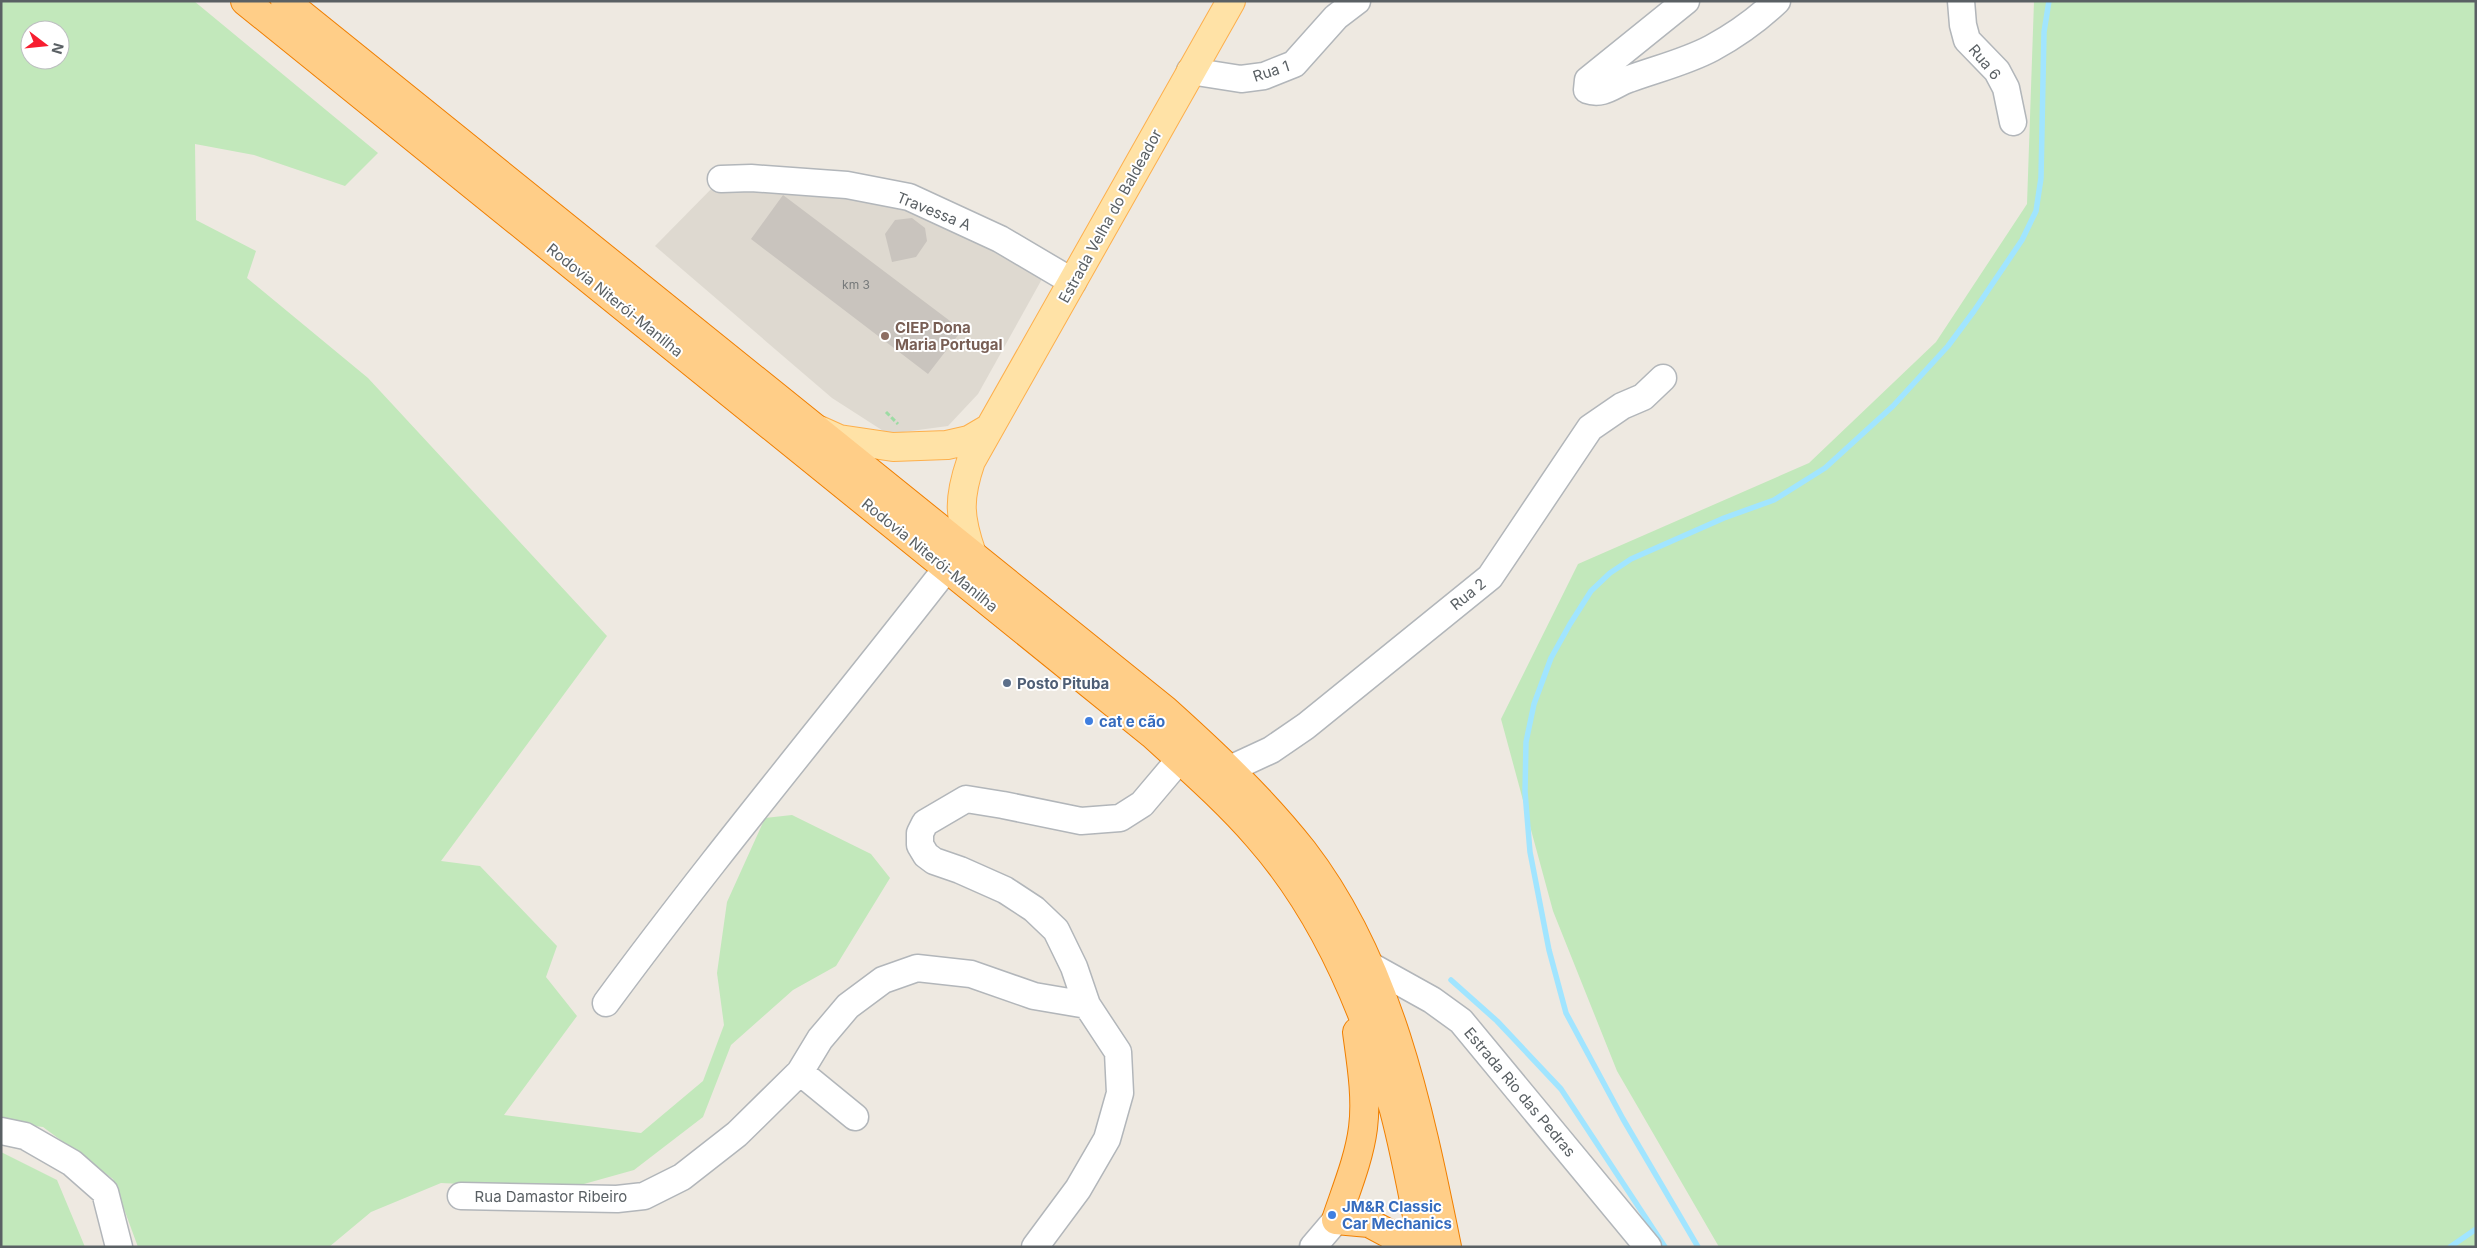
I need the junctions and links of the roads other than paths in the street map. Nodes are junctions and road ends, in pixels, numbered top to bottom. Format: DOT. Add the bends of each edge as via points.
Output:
graph roads {
  1 [pos="245,1"];
  2 [pos="285,1"];
  3 [pos="1231,1"];
  4 [pos="1357,1"];
  5 [pos="1686,1"];
  6 [pos="1776,1"];
  7 [pos="1961,1"];
  8 [pos="1190,71"];
  9 [pos="2013,122"];
  10 [pos="721,179"];
  11 [pos="1073,282"];
  12 [pos="1663,378"];
  13 [pos="812,427"];
  14 [pos="986,430"];
  15 [pos="972,554"];
  16 [pos="946,569"];
  17 [pos="1180,759"];
  18 [pos="1230,769"];
  19 [pos="1369,965"];
  20 [pos="1352,993"];
  21 [pos="606,1002"];
  22 [pos="1087,1005"];
  23 [pos="800,1072"];
  24 [pos="855,1117"];
  25 [pos="1,1131"];
  26 [pos="461,1196"];
  27 [pos="1336,1220"];
  28 [pos="1403,1243"];
  29 [pos="119,1247"];
  30 [pos="1036,1247"];
  31 [pos="1313,1247"];
  32 [pos="1423,1247"];
  33 [pos="1447,1247"];
  34 [pos="1648,1247"];
  1 -- 16 [label="highway, Rodovia Niterói-Manilha"];
  2 -- 13 [label="highway, Rodovia Niterói-Manilha"];
  3 -- 8 [label="main road, Estrada Velha do Baldeador"];
  4 -- 8 [label="street, Rua 1" via="1336,17 1294,64 1264,76 1241,79"];
  5 -- 6 [label="street" via="1588,80 1587,90 1595,93 1608,90 1626,80 1712,48"];
  7 -- 9 [label="street, Rua 6" via="1967,40 1997,70 2006,88"];
  8 -- 11 [label="main road, Estrada Velha do Baldeador"];
  10 -- 11 [label="street, Travessa A" via="760,178 847,185 909,198 1000,239"];
  11 -- 14 [label="main road, Estrada Velha do Baldeador"];
  12 -- 18 [label="street, Rua 2" via="1644,397 1622,406 1590,428 1490,577 1306,726 1271,750"];
  13 -- 14 [label="main road" via="839,440 893,447 947,445 969,440"];
  13 -- 15 [label="highway, Rodovia Niterói-Manilha"];
  14 -- 15 [label="main road, Estrada Velha do Baldeador" via="970,461 962,493 962,526"];
  15 -- 18 [label="highway, Rodovia Niterói-Manilha" via="1166,710"];
  16 -- 17 [label="highway, Rodovia Niterói-Manilha" via="1125,711"];
  16 -- 21 [label="street" via="675,909"];
  17 -- 20 [label="highway, Rodovia Niterói-Manilha" via="1258,838 1294,884 1329,942"];
  17 -- 22 [label="street" via="1142,804 1120,818 1081,821 966,799 925,823 920,833 920,844 934,861 1005,890 1034,909 1056,930 1074,967"];
  18 -- 19 [label="highway, Rodovia Niterói-Manilha" via="1304,853 1329,891"];
  19 -- 33 [label="highway, Rodovia Niterói-Manilha" via="1407,1070"];
  19 -- 34 [label="street, Estrada Rio das Pedras" via="1432,1000 1460,1021"];
  20 -- 27 [label="highway" via="1360,1054 1363,1127 1356,1161"];
  20 -- 32 [label="highway, Rodovia Niterói-Manilha" via="1380,1064 1394,1112"];
  22 -- 23 [label="street, Rua Damastor Ribeiro" via="1034,996 970,974 917,968 883,980 848,1006 820,1039"];
  22 -- 30 [label="street" via="1118,1052 1120,1093 1107,1139 1078,1189"];
  23 -- 24 [label="street"];
  23 -- 26 [label="street, Rua Damastor Ribeiro" via="737,1134 682,1177 644,1196 616,1199"];
  25 -- 29 [label="street" via="26,1136 72,1163 105,1192"];
  27 -- 28 [label="highway" via="1369,1223"];
  27 -- 31 [label="street"];
}
